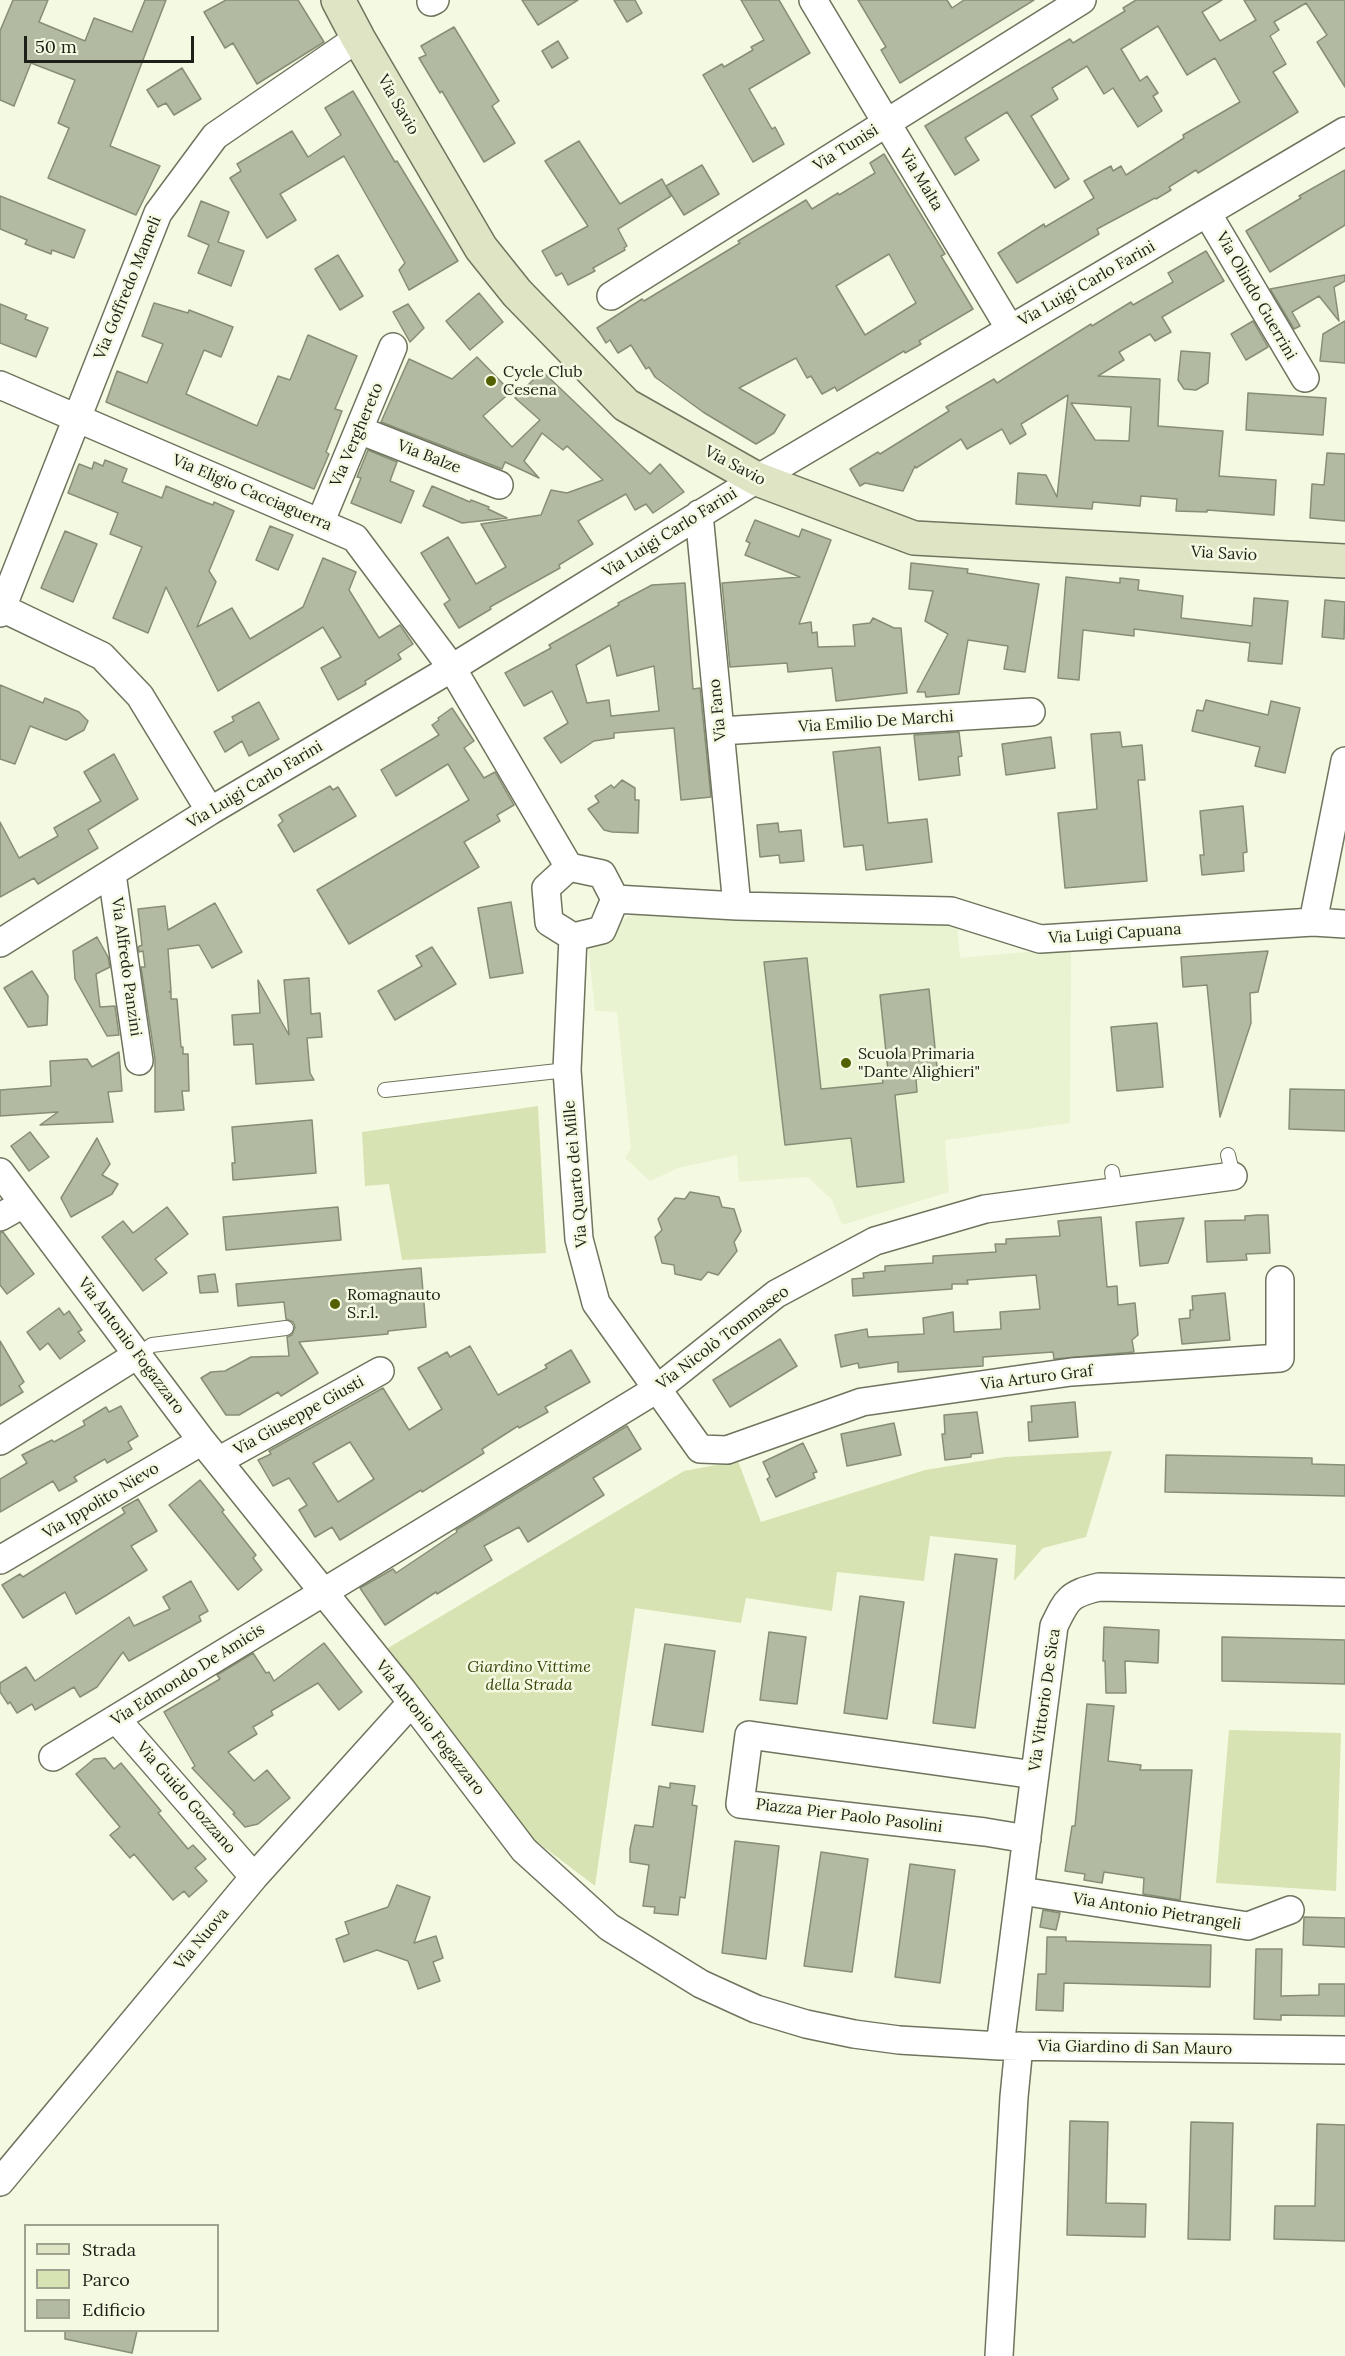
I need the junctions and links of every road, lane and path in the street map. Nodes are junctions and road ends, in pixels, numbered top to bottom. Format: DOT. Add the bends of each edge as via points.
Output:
graph roads {
  1 [pos="338,0"];
  2 [pos="813,0"];
  3 [pos="1082,0"];
  4 [pos="358,38"];
  5 [pos="886,123"];
  6 [pos="1345,131"];
  7 [pos="1207,213"];
  8 [pos="611,296"];
  9 [pos="1010,329"];
  10 [pos="393,347"];
  11 [pos="1305,378"];
  12 [pos="0,386"];
  13 [pos="76,418"];
  14 [pos="359,430"];
  15 [pos="757,480"];
  16 [pos="499,484"];
  17 [pos="699,514"];
  18 [pos="320,523"];
  19 [pos="1345,561"];
  20 [pos="1,610"];
  21 [pos="452,668"];
  22 [pos="1031,712"];
  23 [pos="720,731"];
  24 [pos="1345,761"];
  25 [pos="210,811"];
  26 [pos="569,867"];
  27 [pos="112,874"];
  28 [pos="615,899"];
  29 [pos="737,906"];
  30 [pos="1313,922"];
  31 [pos="1345,924"];
  32 [pos="573,937"];
  33 [pos="0,943"];
  34 [pos="139,1061"];
  35 [pos="567,1070"];
  36 [pos="385,1090"];
  37 [pos="1231,1165"];
  38 [pos="0,1172"];
  39 [pos="23,1204"];
  40 [pos="0,1217"];
  41 [pos="1280,1280"];
  42 [pos="286,1328"];
  43 [pos="137,1355"];
  44 [pos="380,1371"];
  45 [pos="657,1389"];
  46 [pos="0,1441"];
  47 [pos="727,1450"];
  48 [pos="210,1451"];
  49 [pos="0,1560"];
  50 [pos="322,1592"];
  51 [pos="1345,1592"];
  52 [pos="411,1703"];
  53 [pos="117,1720"];
  54 [pos="54,1757"];
  55 [pos="1035,1775"];
  56 [pos="1027,1839"];
  57 [pos="254,1877"];
  58 [pos="1021,1891"];
  59 [pos="1290,1910"];
  60 [pos="1009,2046"];
  61 [pos="1345,2050"];
  62 [pos="0,2182"];
  63 [pos="999,2356"];
  1 -- 4 [label="street, Via Savio"];
  2 -- 5 [label="street, Via Malta"];
  3 -- 5 [label="street, Via Tunisi"];
  4 -- 13 [label="street, Via Goffredo Mameli" via="215,136 165,203"];
  4 -- 15 [label="street, Via Savio" via="481,248 518,293 626,405"];
  5 -- 8 [label="street, Via Tunisi"];
  5 -- 9 [label="street, Via Malta"];
  6 -- 7 [label="street, Via Luigi Carlo Farini"];
  7 -- 9 [label="street, Via Luigi Carlo Farini"];
  7 -- 11 [label="street, Via Olindo Guerrini"];
  9 -- 15 [label="street, Via Luigi Carlo Farini"];
  10 -- 14 [label="street, Via Verghereto"];
  12 -- 13 [label="street, Via Eligio Cacciaguerra"];
  13 -- 18 [label="street, Via Eligio Cacciaguerra"];
  13 -- 20 [label="street, Via Goffredo Mameli"];
  14 -- 16 [label="street, Via Balze"];
  14 -- 18 [label="street, Via Verghereto"];
  15 -- 17 [label="street, Via Luigi Carlo Farini"];
  15 -- 19 [label="street, Via Savio" via="914,538"];
  17 -- 21 [label="street, Via Luigi Carlo Farini"];
  17 -- 23 [label="street, Via Fano"];
  18 -- 21 [label="street, Via Eligio Cacciaguerra" via="355,538"];
  20 -- 25 [label="street" via="102,656 140,696"];
  21 -- 25 [label="street, Via Luigi Carlo Farini"];
  21 -- 26 [label="street"];
  22 -- 23 [label="street, Via Emilio De Marchi"];
  23 -- 29 [label="street, Via Fano"];
  24 -- 30 [label="street"];
  25 -- 27 [label="street, Via Luigi Carlo Farini"];
  26 -- 28 [label="street" via="602,874"];
  26 -- 32 [label="street" via="546,888 549,921"];
  27 -- 33 [label="street, Via Luigi Carlo Farini"];
  27 -- 34 [label="street, Via Alfredo Panzini"];
  28 -- 29 [label="street, Via Luigi Capuana"];
  28 -- 32 [label="street" via="602,930"];
  29 -- 30 [label="street, Via Luigi Capuana" via="951,911 1040,939"];
  30 -- 31 [label="street, Via Luigi Capuana"];
  32 -- 35 [label="street, Via Quarto dei Mille"];
  35 -- 36 [label="lane"];
  35 -- 45 [label="street, Via Quarto dei Mille" via="583,1290"];
  37 -- 45 [label="street, Via Nicolò Tommaseo" via="1114,1181 985,1209 875,1241 776,1294"];
  38 -- 39 [label="street, Via Antonio Fogazzaro"];
  39 -- 40 [label="street"];
  39 -- 43 [label="street, Via Antonio Fogazzaro"];
  41 -- 47 [label="street, Via Arturo Graf" via="1280,1358 1071,1372 862,1402"];
  42 -- 43 [label="lane" via="152,1345"];
  43 -- 46 [label="street"];
  43 -- 48 [label="street, Via Antonio Fogazzaro"];
  44 -- 48 [label="street, Via Giuseppe Giusti"];
  45 -- 47 [label="street, Via Quarto dei Mille" via="700,1449"];
  45 -- 50 [label="street, Via Nicolò Tommaseo"];
  48 -- 49 [label="street, Via Ippolito Nievo"];
  48 -- 50 [label="street, Via Antonio Fogazzaro"];
  50 -- 52 [label="street, Via Antonio Fogazzaro"];
  50 -- 53 [label="street, Via Edmondo De Amicis"];
  51 -- 55 [label="street, Via Vittorio De Sica" via="1120,1587 1078,1592 1064,1605 1054,1626"];
  52 -- 57 [label="street, Via Nuova"];
  52 -- 60 [label="street, Via Antonio Fogazzaro" via="524,1850 609,1927 701,1984 756,2009 825,2028 899,2040"];
  53 -- 54 [label="street, Via Edmondo De Amicis"];
  53 -- 57 [label="street, Via Guido Gozzano"];
  55 -- 56 [label="street, Via Vittorio De Sica"];
  55 -- 56 [label="street, Piazza Pier Paolo Pasolini" via="749,1735 740,1804"];
  56 -- 58 [label="street, Via Vittorio De Sica"];
  57 -- 62 [label="street, Via Nuova"];
  58 -- 59 [label="street, Via Antonio Pietrangeli" via="1248,1926"];
  58 -- 60 [label="street, Via Vittorio De Sica"];
  60 -- 61 [label="street, Via Giardino di San Mauro"];
  60 -- 63 [label="street, Via Giardino di San Mauro" via="1014,2097"];
}
